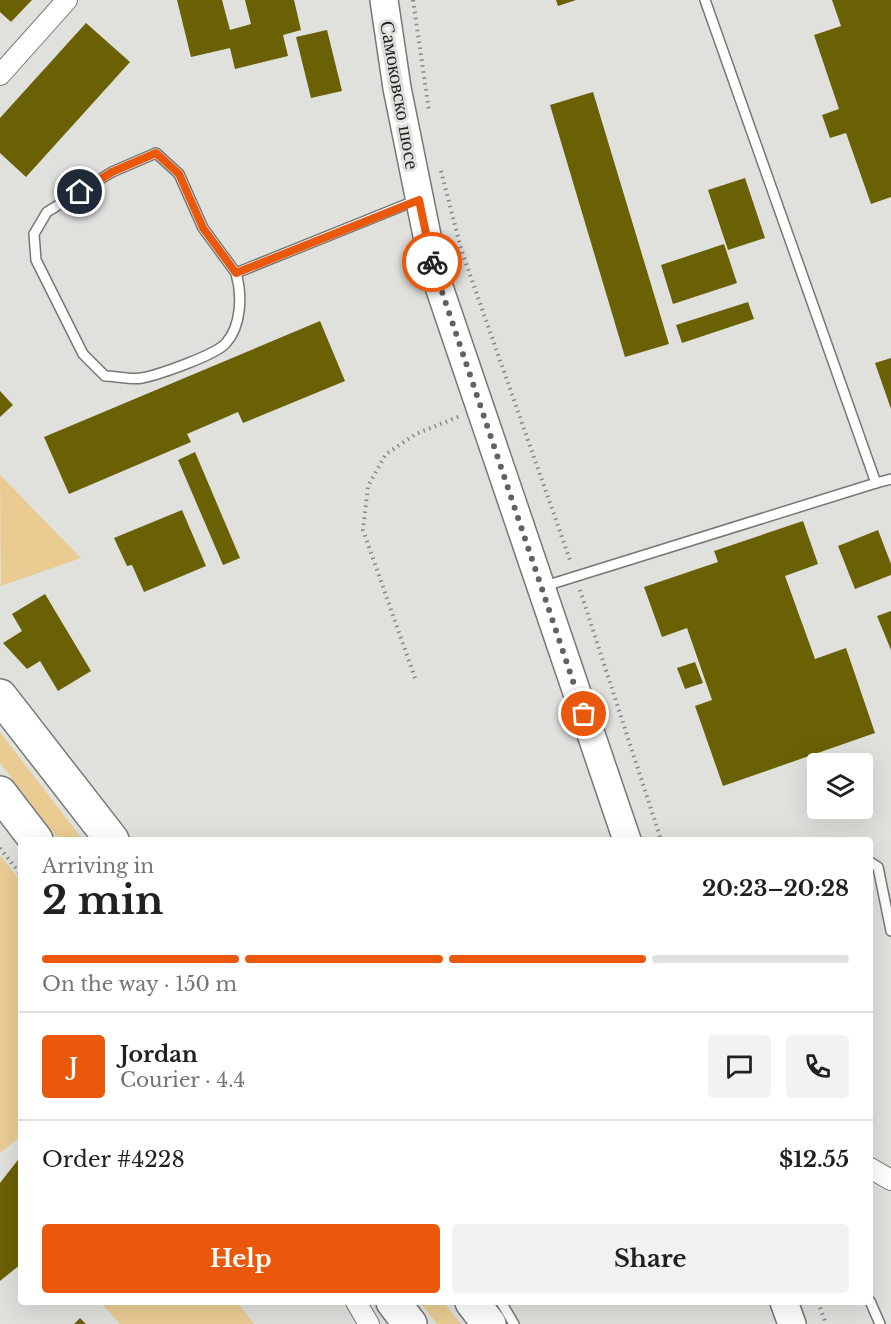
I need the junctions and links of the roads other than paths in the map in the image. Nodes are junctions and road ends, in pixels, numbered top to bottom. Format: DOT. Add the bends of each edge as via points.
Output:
graph roads {
  1 [pos="67,0"];
  2 [pos="384,0"];
  3 [pos="705,0"];
  4 [pos="0,75"];
  5 [pos="419,200"];
  6 [pos="236,273"];
  7 [pos="891,479"];
  8 [pos="876,483"];
  9 [pos="541,587"];
  10 [pos="0,696"];
  11 [pos="0,793"];
  12 [pos="114,836"];
  13 [pos="34,837"];
  14 [pos="626,837"];
  15 [pos="873,864"];
  16 [pos="891,931"];
  17 [pos="873,1170"];
  18 [pos="891,1180"];
  19 [pos="359,1305"];
  20 [pos="395,1305"];
  21 [pos="474,1305"];
  22 [pos="503,1305"];
  23 [pos="785,1305"];
  24 [pos="872,1305"];
  25 [pos="369,1324"];
  26 [pos="410,1324"];
  27 [pos="489,1324"];
  28 [pos="514,1324"];
  29 [pos="792,1324"];
  30 [pos="880,1324"];
  1 -- 4 [label="street"];
  2 -- 5 [label="main road, Самоковско шосе"];
  3 -- 8 [label="lane"];
  5 -- 6 [label="lane"];
  5 -- 9 [label="main road, Самоковско шосе" via="435,275"];
  6 -- 6 [label="lane" via="241,289 236,326 226,344 141,378 105,376 83,354 36,260 34,234 47,212 112,172 156,153 179,174 203,228"];
  7 -- 8 [label="lane"];
  8 -- 9 [label="lane"];
  9 -- 14 [label="main road, Самоковско шосе"];
  10 -- 12 [label="highway"];
  11 -- 13 [label="highway"];
  15 -- 16 [label="lane" via="878,867"];
  17 -- 18 [label="street"];
  19 -- 25 [label="street"];
  20 -- 26 [label="highway"];
  21 -- 27 [label="highway"];
  22 -- 28 [label="lane"];
  23 -- 29 [label="main road"];
  24 -- 30 [label="lane"];
}
